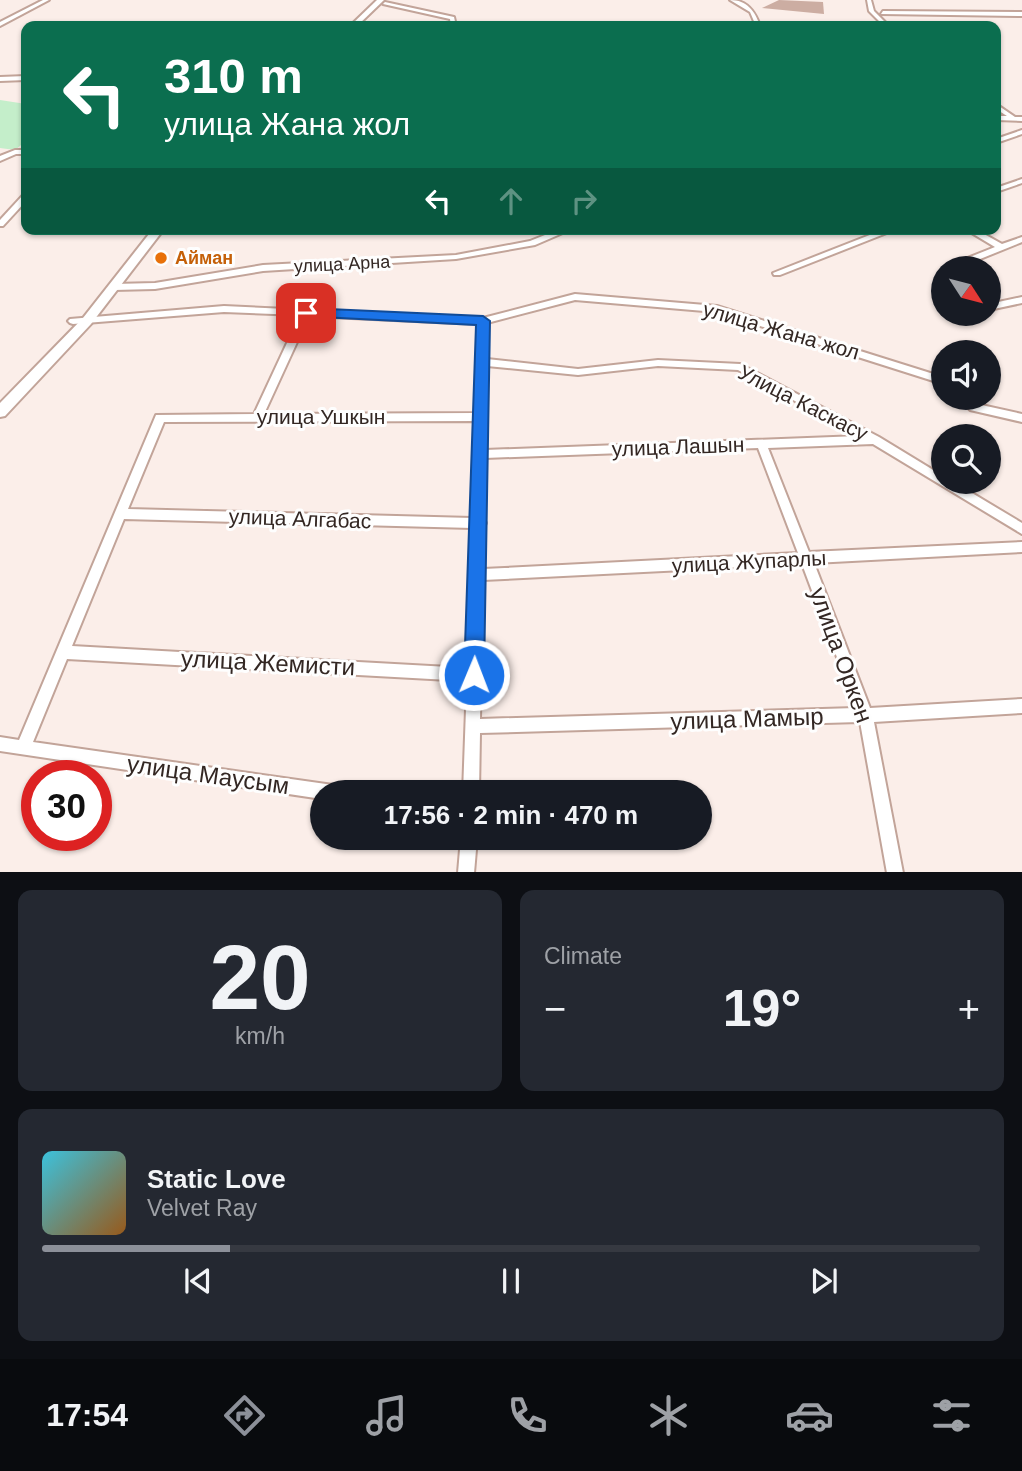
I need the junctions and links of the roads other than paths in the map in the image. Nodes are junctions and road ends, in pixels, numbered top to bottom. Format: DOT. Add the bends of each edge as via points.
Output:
graph roads {
  1 [pos="47,0"];
  2 [pos="422,0"];
  3 [pos="732,0"];
  4 [pos="869,0"];
  5 [pos="880,0"];
  6 [pos="385,1"];
  7 [pos="414,10"];
  8 [pos="883,13"];
  9 [pos="1022,14"];
  10 [pos="359,21"];
  11 [pos="365,21"];
  12 [pos="452,21"];
  13 [pos="756,21"];
  14 [pos="882,21"];
  15 [pos="886,21"];
  16 [pos="0,24"];
  17 [pos="21,78"];
  18 [pos="0,79"];
  19 [pos="1001,110"];
  20 [pos="1001,118"];
  21 [pos="1013,118"];
  22 [pos="1022,119"];
  23 [pos="1022,132"];
  24 [pos="1001,139"];
  25 [pos="21,152"];
  26 [pos="0,159"];
  27 [pos="1022,181"];
  28 [pos="1001,188"];
  29 [pos="21,202"];
  30 [pos="0,224"];
  31 [pos="145,235"];
  32 [pos="154,235"];
  33 [pos="553,235"];
  34 [pos="877,235"];
  35 [pos="979,235"];
  36 [pos="1022,239"];
  37 [pos="1000,247"];
  38 [pos="979,256"];
  39 [pos="777,273"];
  40 [pos="114,287"];
  41 [pos="1022,300"];
  42 [pos="1001,304"];
  43 [pos="306,313"];
  44 [pos="80,321"];
  45 [pos="483,321"];
  46 [pos="484,362"];
  47 [pos="931,376"];
  48 [pos="0,398"];
  49 [pos="987,410"];
  50 [pos="0,412"];
  51 [pos="482,417"];
  52 [pos="257,418"];
  53 [pos="1022,418"];
  54 [pos="876,440"];
  55 [pos="762,445"];
  56 [pos="481,454"];
  57 [pos="120,513"];
  58 [pos="480,523"];
  59 [pos="1022,529"];
  60 [pos="1022,547"];
  61 [pos="806,559"];
  62 [pos="475,575"];
  63 [pos="63,652"];
  64 [pos="474,675"];
  65 [pos="1022,706"];
  66 [pos="866,715"];
  67 [pos="473,726"];
  68 [pos="0,744"];
  69 [pos="23,748"];
  70 [pos="471,780"];
  71 [pos="310,790"];
  72 [pos="468,850"];
  73 [pos="466,872"];
  74 [pos="895,872"];
  1 -- 16 [label="street"];
  2 -- 7 [label="street"];
  3 -- 13 [label="street" via="750,9"];
  4 -- 14 [label="street" via="872,12"];
  5 -- 8 [label="street"];
  6 -- 7 [label="street"];
  6 -- 10 [label="main road"];
  6 -- 11 [label="main road"];
  7 -- 12 [label="street"];
  8 -- 9 [label="street"];
  8 -- 15 [label="street"];
  17 -- 18 [label="street"];
  19 -- 21 [label="street"];
  20 -- 21 [label="street"];
  21 -- 22 [label="street"];
  23 -- 24 [label="street"];
  25 -- 26 [label="street"];
  27 -- 28 [label="street"];
  29 -- 30 [label="street"];
  31 -- 44 [label="main road"];
  32 -- 40 [label="main road"];
  33 -- 40 [label="street, улица Арна" via="456,257 263,268 155,286"];
  34 -- 39 [label="street"];
  35 -- 37 [label="street"];
  36 -- 37 [label="street"];
  37 -- 38 [label="street"];
  40 -- 44 [label="main road"];
  41 -- 42 [label="street"];
  43 -- 44 [label="street, улица Жана жол" via="224,309"];
  43 -- 45 [label="street, улица Жана жол"];
  43 -- 52 [label="street"];
  44 -- 48 [label="main road"];
  44 -- 50 [label="main road"];
  45 -- 46 [label="street"];
  45 -- 47 [label="street, улица Жана жол" via="575,297 717,309"];
  46 -- 51 [label="street"];
  46 -- 54 [label="street, Улица Каскасу" via="578,372 658,363 740,367"];
  49 -- 53 [label="street"];
  51 -- 52 [label="street, улица Ушкын"];
  51 -- 56 [label="street"];
  52 -- 57 [label="street, улица Ушкын" via="160,418"];
  54 -- 55 [label="street, улица Лашын"];
  54 -- 59 [label="street, Улица Каскасу"];
  55 -- 56 [label="street, улица Лашын"];
  55 -- 61 [label="street, улица Оркен"];
  56 -- 58 [label="street"];
  57 -- 58 [label="street, улица Алгабас"];
  57 -- 63 [label="street"];
  58 -- 62 [label="street"];
  60 -- 61 [label="street, улица Жупарлы"];
  61 -- 62 [label="street, улица Жупарлы"];
  61 -- 66 [label="street, улица Оркен"];
  62 -- 64 [label="street"];
  63 -- 64 [label="street, улица Жемисти"];
  63 -- 69 [label="street"];
  64 -- 67 [label="street"];
  65 -- 66 [label="street, улица Мамыр"];
  66 -- 67 [label="street, улица Мамыр"];
  66 -- 74 [label="street, улица Оркен"];
  67 -- 70 [label="street"];
  68 -- 69 [label="street, улица Маусым"];
  69 -- 71 [label="street, улица Маусым"];
  72 -- 73 [label="street"];
}
